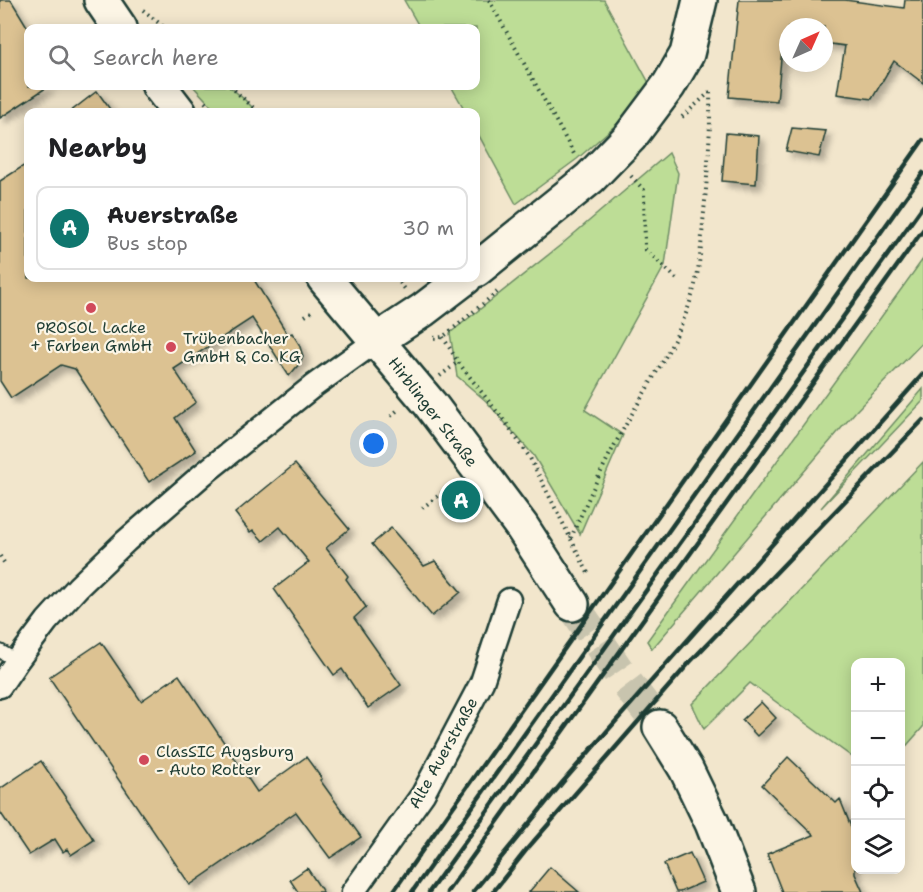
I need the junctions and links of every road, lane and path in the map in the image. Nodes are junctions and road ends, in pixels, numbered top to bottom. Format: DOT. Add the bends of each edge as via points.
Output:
graph roads {
  1 [pos="101,0"];
  2 [pos="489,0"];
  3 [pos="700,0"];
  4 [pos="129,17"];
  5 [pos="152,24"];
  6 [pos="162,90"];
  7 [pos="235,90"];
  8 [pos="176,108"];
  9 [pos="254,108"];
  10 [pos="680,119"];
  11 [pos="630,174"];
  12 [pos="590,178"];
  13 [pos="480,267"];
  14 [pos="679,281"];
  15 [pos="327,282"];
  16 [pos="399,282"];
  17 [pos="460,282"];
  18 [pos="423,310"];
  19 [pos="376,341"];
  20 [pos="450,488"];
  21 [pos="422,508"];
  22 [pos="571,538"];
  23 [pos="0,556"];
  24 [pos="5,564"];
  25 [pos="582,594"];
  26 [pos="509,600"];
  27 [pos="8,656"];
  28 [pos="0,686"];
  29 [pos="660,727"];
  30 [pos="736,891"];
  31 [pos="353,892"];
  1 -- 4 [label="main road"];
  2 -- 12 [label="path"];
  3 -- 12 [label="main road" via="687,54 669,85 630,137"];
  4 -- 5 [label="path"];
  6 -- 8 [label="main road"];
  7 -- 9 [label="path"];
  10 -- 22 [label="path" via="710,91 711,127 699,271 677,334 622,430"];
  11 -- 14 [label="path" via="644,190 645,249"];
  12 -- 13 [label="main road"];
  15 -- 19 [label="main road"];
  16 -- 18 [label="path"];
  17 -- 18 [label="main road, Hirblinger Straße"];
  18 -- 19 [label="main road, Hirblinger Straße"];
  18 -- 22 [label="path" via="530,459"];
  19 -- 25 [label="main road, Hirblinger Straße" via="430,404 522,527"];
  19 -- 27 [label="street" via="202,475 126,541"];
  20 -- 21 [label="path"];
  22 -- 25 [label="path"];
  23 -- 24 [label="path"];
  26 -- 31 [label="street, Alte Auerstraße" via="482,682 423,794"];
  27 -- 28 [label="street"];
  29 -- 30 [label="main road" via="712,823"];
}
